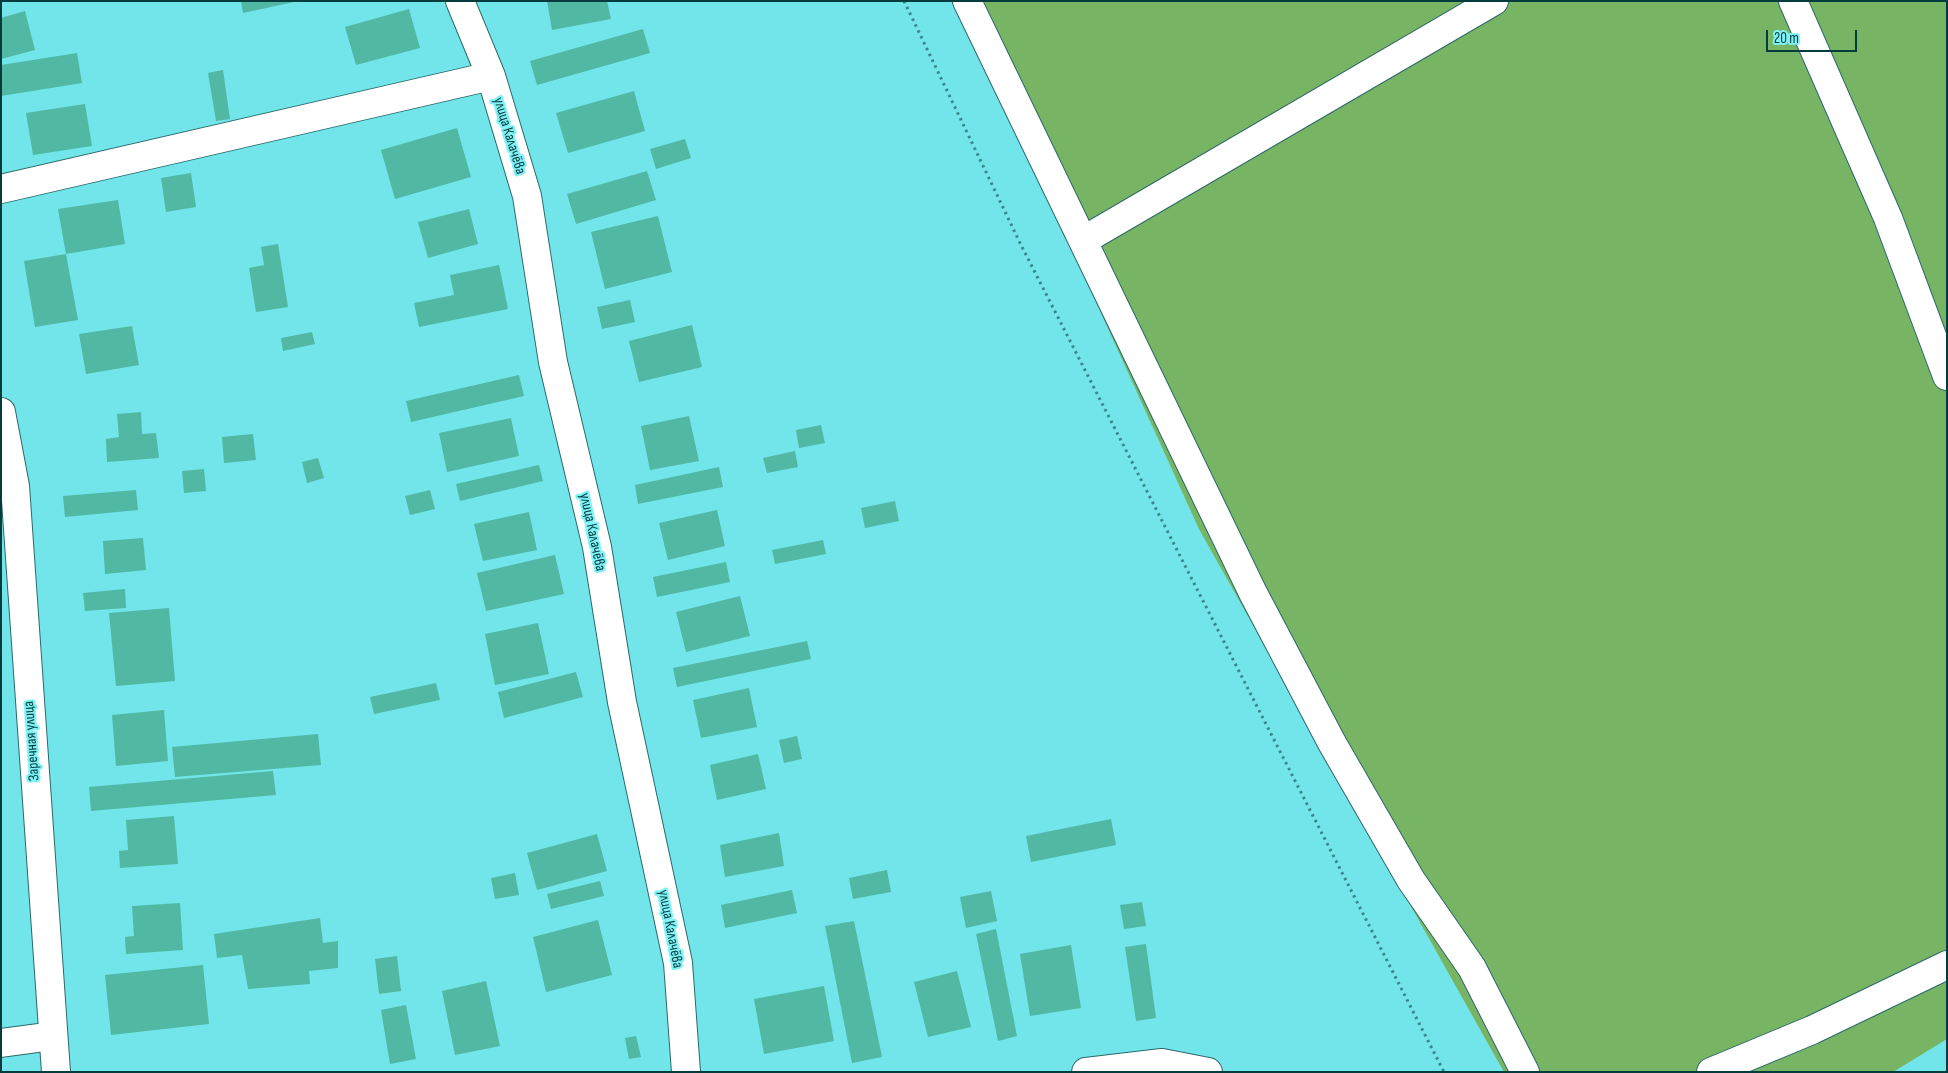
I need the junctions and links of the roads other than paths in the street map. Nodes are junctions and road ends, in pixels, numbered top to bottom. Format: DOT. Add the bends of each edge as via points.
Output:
graph roads {
  1 [pos="460,1"];
  2 [pos="967,1"];
  3 [pos="1494,1"];
  4 [pos="1793,1"];
  5 [pos="491,76"];
  6 [pos="1,189"];
  7 [pos="1084,240"];
  8 [pos="1944,361"];
  9 [pos="1,412"];
  10 [pos="1947,966"];
  11 [pos="53,1036"];
  12 [pos="1,1042"];
  13 [pos="56,1072"];
  14 [pos="686,1072"];
  15 [pos="1086,1072"];
  16 [pos="1208,1072"];
  17 [pos="1525,1072"];
  18 [pos="1711,1072"];
  1 -- 5 [label="street, улица Калачёва"];
  2 -- 7 [label="street"];
  3 -- 7 [label="street"];
  4 -- 8 [label="street" via="1888,218"];
  5 -- 6 [label="street"];
  5 -- 14 [label="street, улица Калачёва" via="527,196 553,362 597,547 622,702 678,963"];
  7 -- 17 [label="street" via="1253,593 1327,734 1411,880 1472,968"];
  9 -- 11 [label="street, Заречная улица" via="15,486"];
  10 -- 18 [label="street" via="1812,1030"];
  11 -- 12 [label="street"];
  11 -- 13 [label="street, Заречная улица"];
  15 -- 16 [label="street" via="1162,1062"];
}
